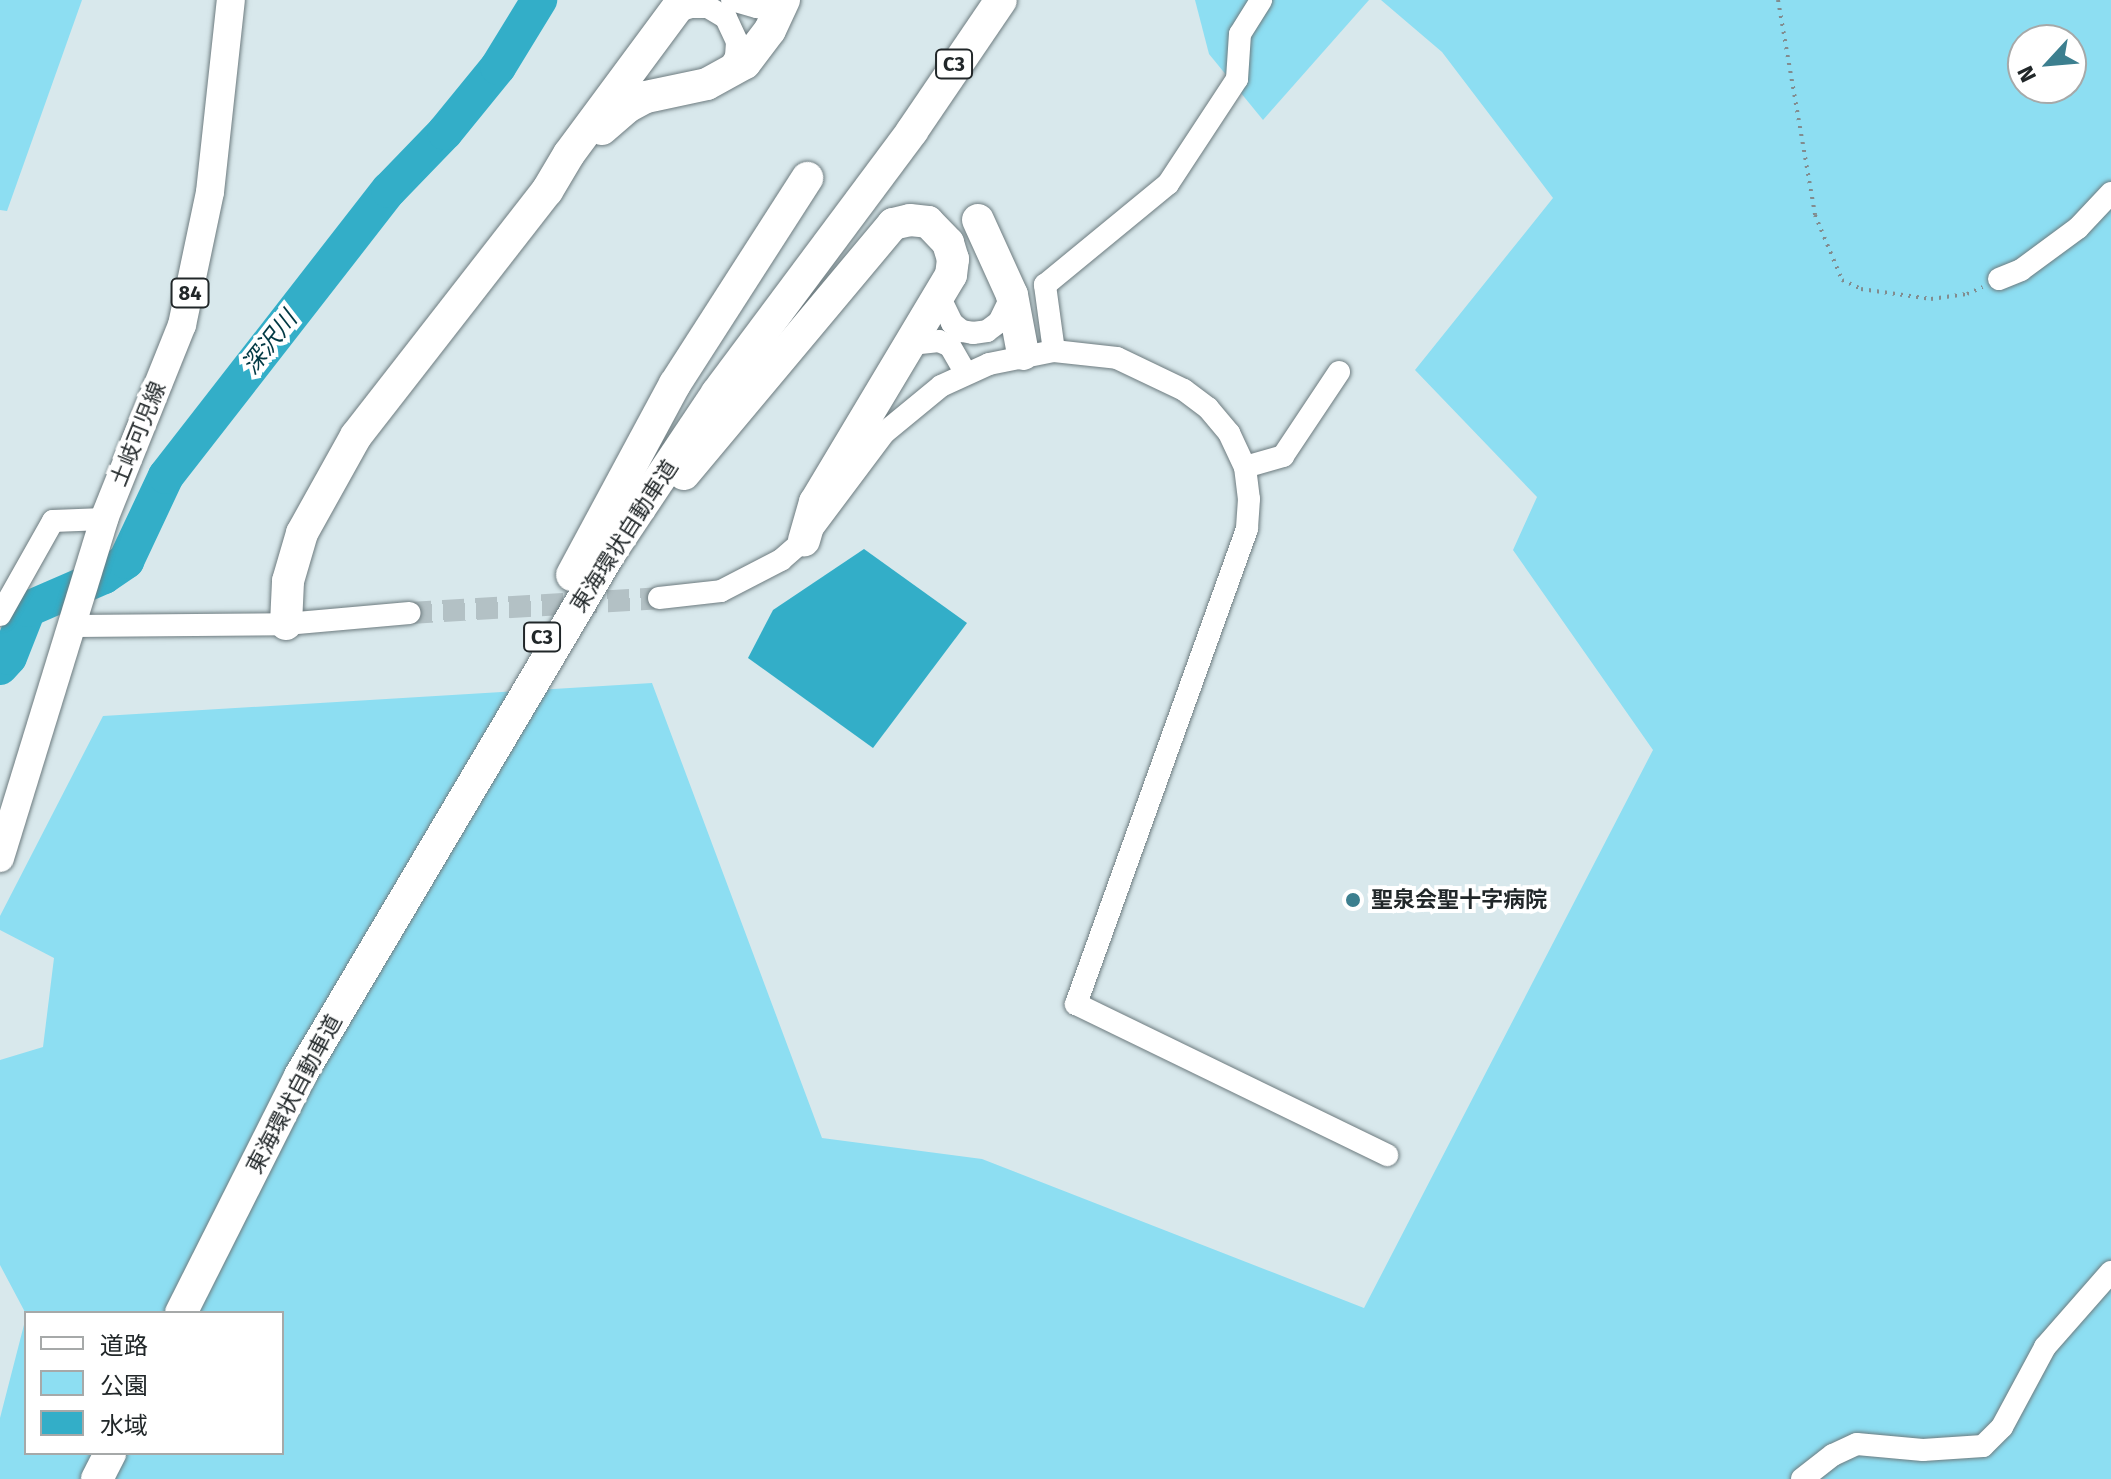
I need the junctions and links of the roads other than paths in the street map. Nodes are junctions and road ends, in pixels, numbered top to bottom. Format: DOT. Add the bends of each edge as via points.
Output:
graph roads {
  1 [pos="231,0"];
  2 [pos="732,0"];
  3 [pos="776,0"];
  4 [pos="784,0"];
  5 [pos="981,0"];
  6 [pos="1001,0"];
  7 [pos="1261,0"];
  8 [pos="679,6"];
  9 [pos="724,76"];
  10 [pos="807,178"];
  11 [pos="547,191"];
  12 [pos="2111,193"];
  13 [pos="978,220"];
  14 [pos="1999,279"];
  15 [pos="1012,295"];
  16 [pos="939,296"];
  17 [pos="911,344"];
  18 [pos="1038,353"];
  19 [pos="965,372"];
  20 [pos="1339,372"];
  21 [pos="1245,467"];
  22 [pos="104,519"];
  23 [pos="804,540"];
  24 [pos="659,598"];
  25 [pos="410,613"];
  26 [pos="0,615"];
  27 [pos="76,620"];
  28 [pos="286,624"];
  29 [pos="479,762"];
  30 [pos="0,858"];
  31 [pos="1387,1155"];
  32 [pos="2111,1272"];
  33 [pos="167,1311"];
  34 [pos="182,1311"];
  35 [pos="97,1455"];
  36 [pos="109,1455"];
  37 [pos="86,1479"];
  38 [pos="97,1479"];
  39 [pos="1802,1479"];
  1 -- 22 [label="main road, 土岐可児線 / 84" via="198,263 182,325"];
  2 -- 3 [label="street" via="757,7"];
  4 -- 9 [label="highway" via="759,48"];
  5 -- 29 [label="highway, 東海環状自動車道 / C3" via="733,347 524,665"];
  6 -- 29 [label="highway, 東海環状自動車道 / C3" via="912,131 709,405"];
  7 -- 18 [label="street" via="1240,34 1237,79 1168,184 1045,285"];
  8 -- 9 [label="street" via="708,7 726,18 737,42 736,57"];
  8 -- 11 [label="highway"];
  9 -- 11 [label="highway" via="627,107"];
  10 -- 29 [label="highway" via="675,384 584,555 513,672"];
  11 -- 28 [label="highway" via="356,436 324,489 302,533 288,581"];
  12 -- 14 [label="street" via="2078,228 2021,270"];
  13 -- 15 [label="highway"];
  15 -- 16 [label="street" via="999,322 973,333 952,323"];
  15 -- 18 [label="highway"];
  16 -- 17 [label="highway"];
  16 -- 29 [label="highway" via="951,275 948,243 928,222 893,224 669,491 589,607 504,747"];
  17 -- 19 [label="street" via="939,341 950,346"];
  17 -- 23 [label="highway" via="815,502"];
  18 -- 19 [label="street"];
  18 -- 21 [label="street" via="1117,358 1184,390 1229,433"];
  19 -- 23 [label="street" via="884,433"];
  20 -- 21 [label="street" via="1283,456"];
  21 -- 31 [label="street" via="1247,529 1076,1004"];
  22 -- 26 [label="street" via="53,521"];
  22 -- 27 [label="main road, 土岐可児線 / 84"];
  23 -- 24 [label="street" via="781,560 721,591"];
  25 -- 28 [label="street"];
  27 -- 28 [label="street"];
  27 -- 30 [label="main road, 土岐可児線 / 84" via="56,667"];
  29 -- 33 [label="highway, 東海環状自動車道 / C3" via="383,905 289,1072"];
  29 -- 34 [label="highway, 東海環状自動車道 / C3" via="300,1076"];
  32 -- 39 [label="street" via="2045,1347 2002,1427 1983,1446 1923,1450 1857,1444"];
  35 -- 37 [label="highway"];
  36 -- 38 [label="highway"];
}
